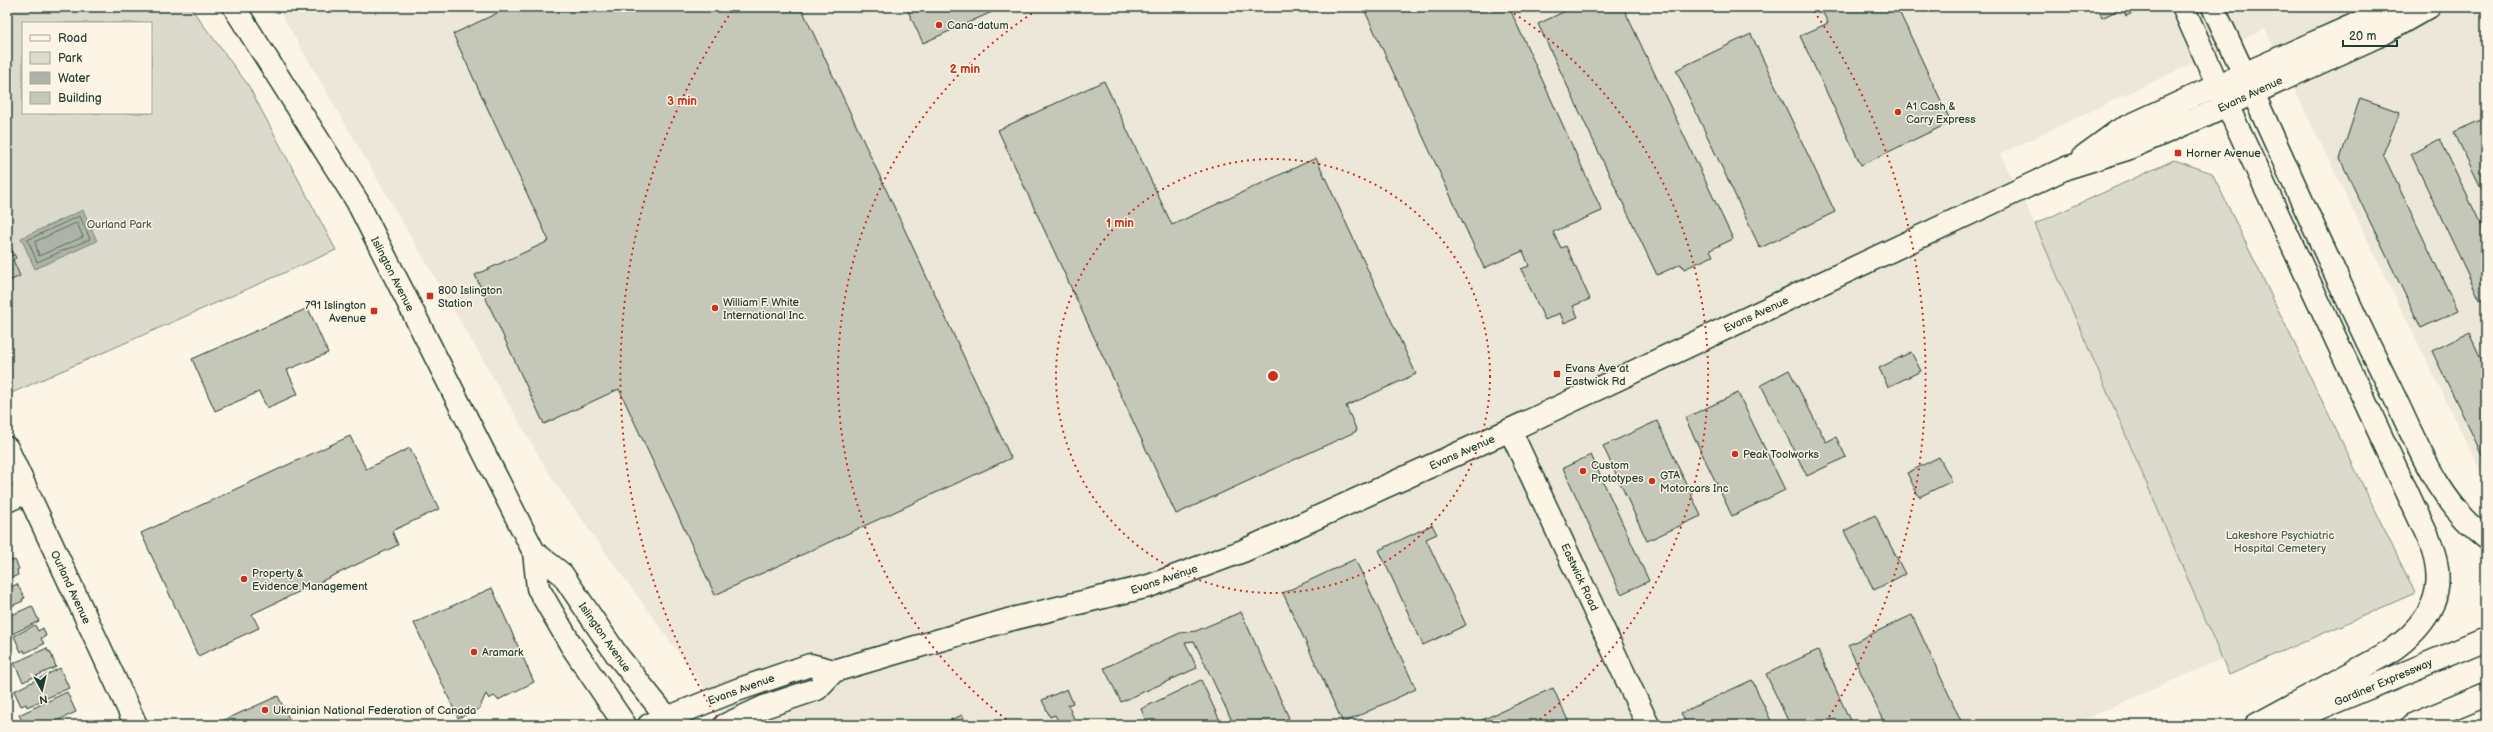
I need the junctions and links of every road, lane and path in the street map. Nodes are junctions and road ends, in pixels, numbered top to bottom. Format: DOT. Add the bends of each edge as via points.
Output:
graph roads {
  1 [pos="234,7"];
  2 [pos="2183,7"];
  3 [pos="2213,7"];
  4 [pos="2407,7"];
  5 [pos="2428,7"];
  6 [pos="2244,73"];
  7 [pos="2217,86"];
  8 [pos="2254,93"];
  9 [pos="2227,105"];
  10 [pos="2066,168"];
  11 [pos="1510,430"];
  12 [pos="7,448"];
  13 [pos="16,497"];
  14 [pos="2486,538"];
  15 [pos="534,552"];
  16 [pos="2486,639"];
  17 [pos="834,671"];
  18 [pos="2486,694"];
  19 [pos="663,722"];
  20 [pos="136,725"];
  21 [pos="625,725"];
  22 [pos="725,725"];
  23 [pos="1648,725"];
  24 [pos="2256,725"];
  25 [pos="2281,725"];
  26 [pos="2412,725"];
  1 -- 15 [label="main road, Islington Avenue" via="357,201"];
  2 -- 7 [label="main road"];
  3 -- 6 [label="main road"];
  4 -- 6 [label="main road, Evans Avenue" via="2372,17"];
  5 -- 8 [label="main road, Evans Avenue" via="2376,37"];
  6 -- 7 [label="main road, Evans Avenue"];
  6 -- 8 [label="main road"];
  7 -- 9 [label="main road"];
  7 -- 10 [label="main road, Evans Avenue" via="2118,131"];
  8 -- 9 [label="main road, Evans Avenue"];
  8 -- 14 [label="main road" via="2369,346 2441,491 2469,525"];
  9 -- 10 [label="main road, Evans Avenue" via="2127,149"];
  9 -- 24 [label="main road" via="2428,537 2437,561 2438,573 2438,586 2431,610 2408,640"];
  10 -- 11 [label="main road, Evans Avenue"];
  11 -- 17 [label="main road, Evans Avenue" via="1243,551 1148,586 1008,620"];
  11 -- 23 [label="main road, Eastwick Road"];
  12 -- 13 [label="main road, Ourland Avenue"];
  13 -- 20 [label="main road, Ourland Avenue"];
  15 -- 19 [label="main road, Islington Avenue" via="562,574"];
  15 -- 21 [label="main road, Islington Avenue" via="538,588 571,645"];
  16 -- 25 [label="main road, Gardiner Expressway"];
  17 -- 19 [label="main road, Evans Avenue" via="810,665"];
  17 -- 22 [label="main road" via="817,689 764,707"];
  18 -- 26 [label="main road"];
}
